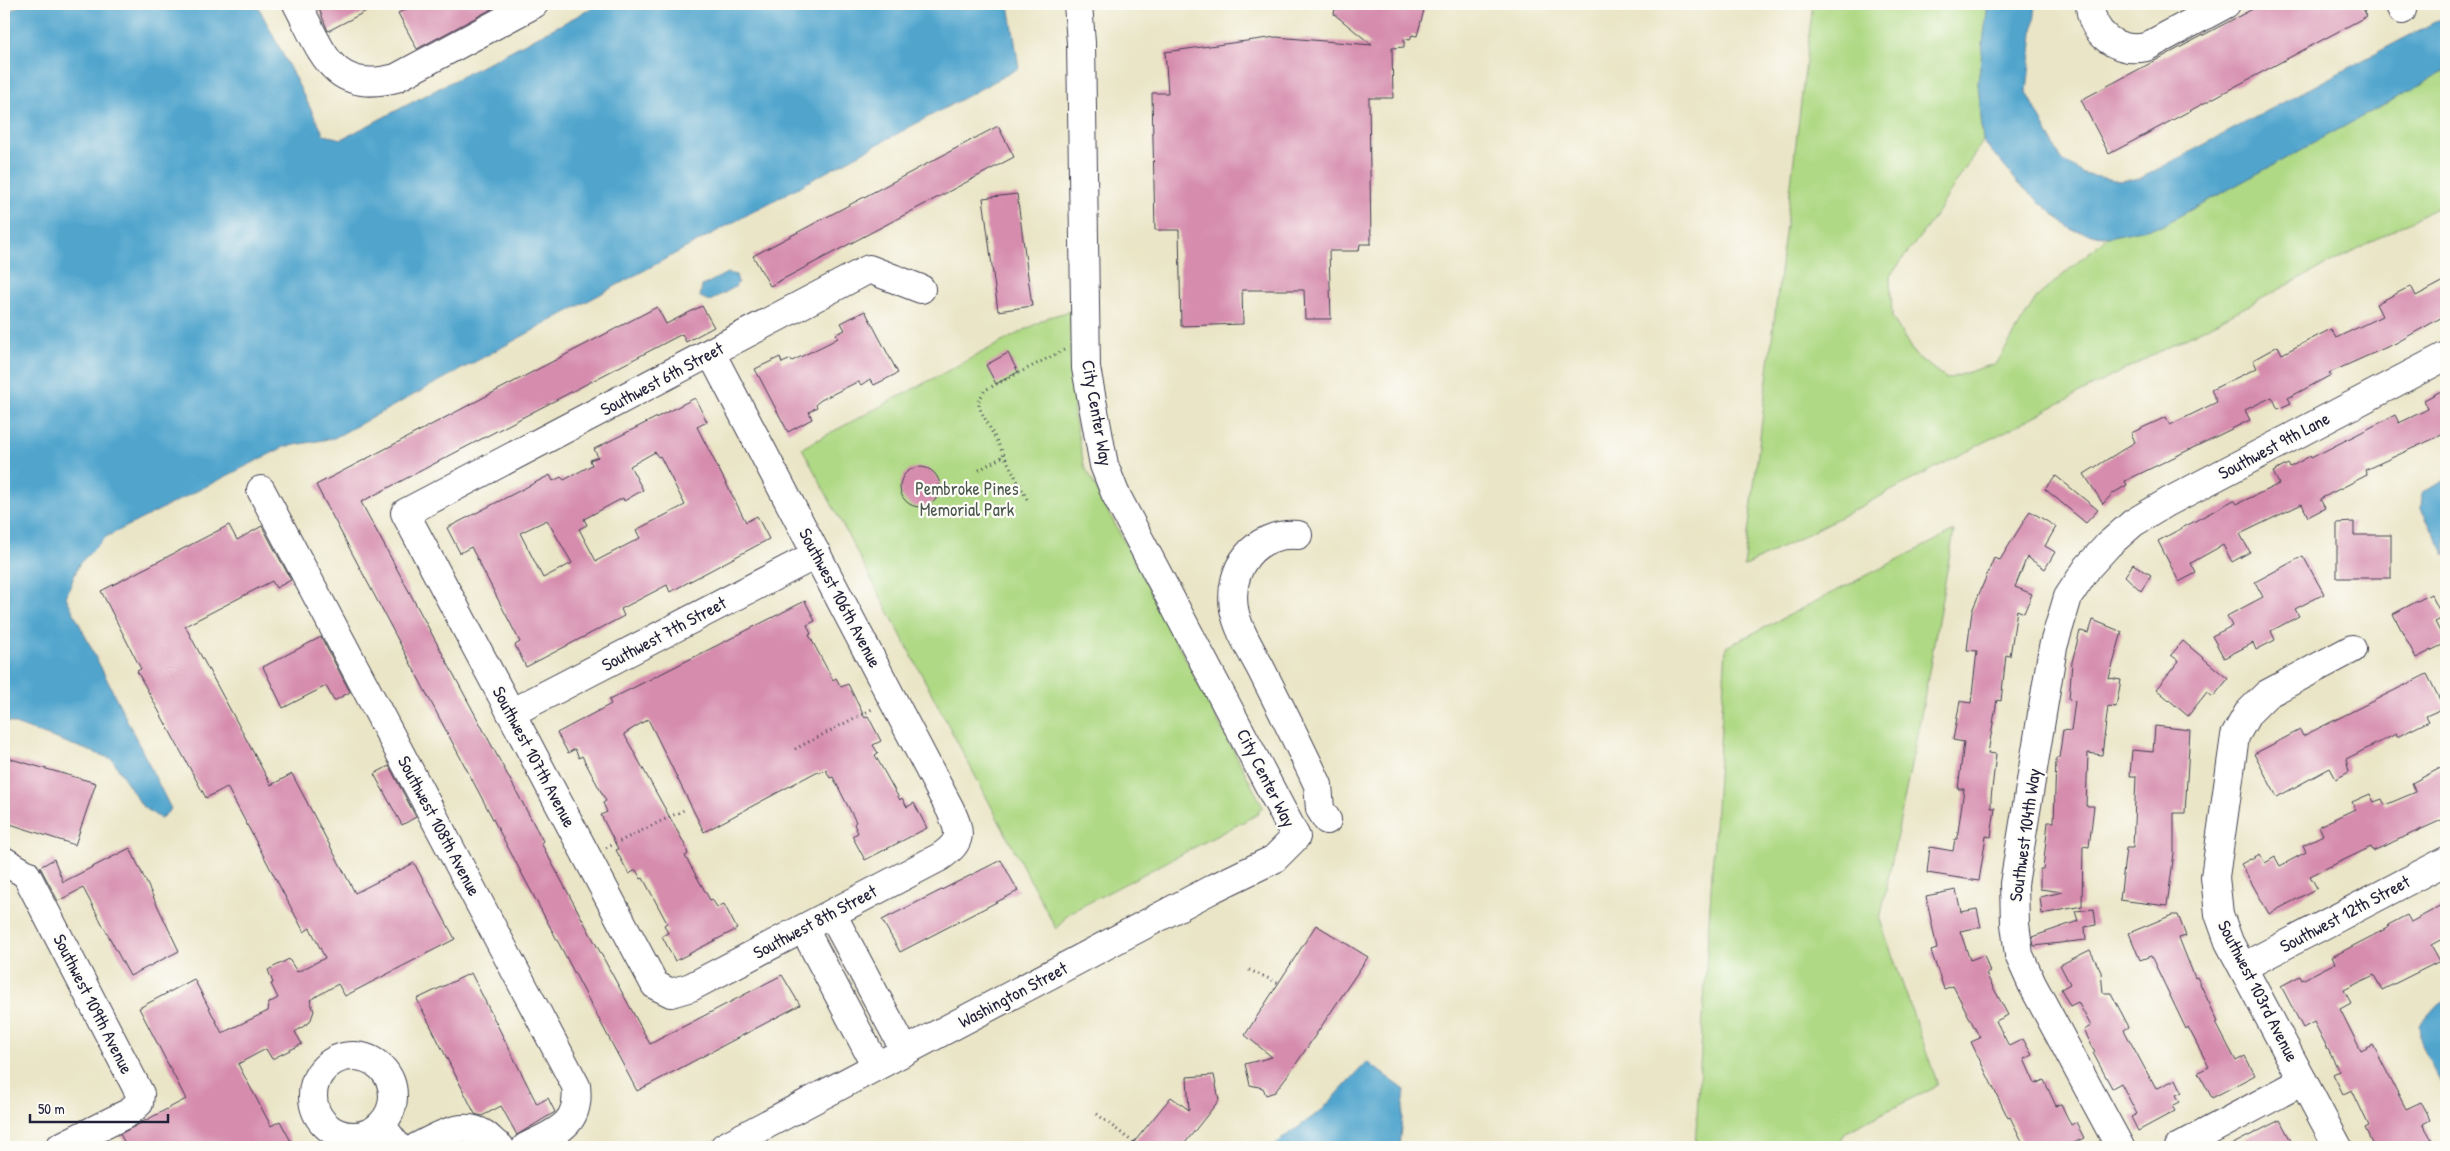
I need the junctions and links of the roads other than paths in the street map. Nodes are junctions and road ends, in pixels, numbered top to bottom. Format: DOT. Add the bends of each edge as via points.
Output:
graph roads {
  1 [pos="297,4"];
  2 [pos="534,4"];
  3 [pos="1078,4"];
  4 [pos="2090,4"];
  5 [pos="2226,4"];
  6 [pos="920,289"];
  7 [pos="710,354"];
  8 [pos="2446,356"];
  9 [pos="261,490"];
  10 [pos="405,513"];
  11 [pos="1298,535"];
  12 [pos="2108,544"];
  13 [pos="817,554"];
  14 [pos="2352,649"];
  15 [pos="511,713"];
  16 [pos="1327,820"];
  17 [pos="1296,837"];
  18 [pos="955,845"];
  19 [pos="4,860"];
  20 [pos="2446,861"];
  21 [pos="832,914"];
  22 [pos="804,929"];
  23 [pos="860,967"];
  24 [pos="2243,967"];
  25 [pos="832,981"];
  26 [pos="671,993"];
  27 [pos="905,1051"];
  28 [pos="876,1066"];
  29 [pos="2304,1081"];
  30 [pos="370,1136"];
  31 [pos="60,1147"];
  32 [pos="398,1147"];
  33 [pos="417,1147"];
  34 [pos="500,1147"];
  35 [pos="526,1147"];
  36 [pos="724,1147"];
  37 [pos="2120,1147"];
  38 [pos="2179,1147"];
  39 [pos="2338,1147"];
  1 -- 2 [label="street" via="325,56 337,71 348,78 377,83 396,78"];
  3 -- 17 [label="street, City Center Way" via="1086,368 1104,465"];
  4 -- 5 [label="street" via="2094,24 2103,35 2125,48 2146,47"];
  6 -- 7 [label="street, Southwest 6th Street" via="869,269"];
  7 -- 10 [label="street, Southwest 6th Street"];
  7 -- 13 [label="street, Southwest 106th Avenue"];
  8 -- 12 [label="street, Southwest 9th Lane" via="2168,502 2133,523"];
  9 -- 35 [label="street, Southwest 108th Avenue" via="576,1086 577,1099 569,1122 559,1131"];
  10 -- 15 [label="street, Southwest 107th Avenue"];
  11 -- 16 [label="street" via="1265,540 1247,554 1239,565 1234,608 1248,644 1318,785 1320,809"];
  12 -- 37 [label="street, Southwest 104th Way" via="2068,597 2053,647 2014,884 2019,955"];
  13 -- 15 [label="street, Southwest 7th Street"];
  13 -- 18 [label="street, Southwest 106th Avenue" via="958,826"];
  14 -- 24 [label="street, Southwest 103rd Avenue" via="2267,694 2248,712 2235,736 2215,877 2221,921"];
  15 -- 26 [label="street, Southwest 107th Avenue" via="656,985"];
  17 -- 27 [label="street, Washington Street" via="1274,859"];
  18 -- 21 [label="street, Southwest 8th Street" via="940,857"];
  19 -- 31 [label="street, Southwest 109th Avenue" via="26,874 140,1094 139,1103 128,1113"];
  20 -- 24 [label="street, Southwest 12th Street"];
  21 -- 22 [label="street, Southwest 8th Street"];
  21 -- 23 [label="street"];
  22 -- 25 [label="street"];
  22 -- 26 [label="street, Southwest 8th Street" via="691,987"];
  23 -- 25 [label="street"];
  23 -- 27 [label="street"];
  24 -- 29 [label="street, Southwest 103rd Avenue"];
  25 -- 28 [label="street"];
  27 -- 28 [label="street, Washington Street"];
  28 -- 36 [label="street, Washington Street"];
  29 -- 38 [label="street"];
  29 -- 39 [label="street, Southwest 103rd Avenue"];
  30 -- 32 [label="street"];
  33 -- 34 [label="street" via="462,1128 476,1130"];
}
